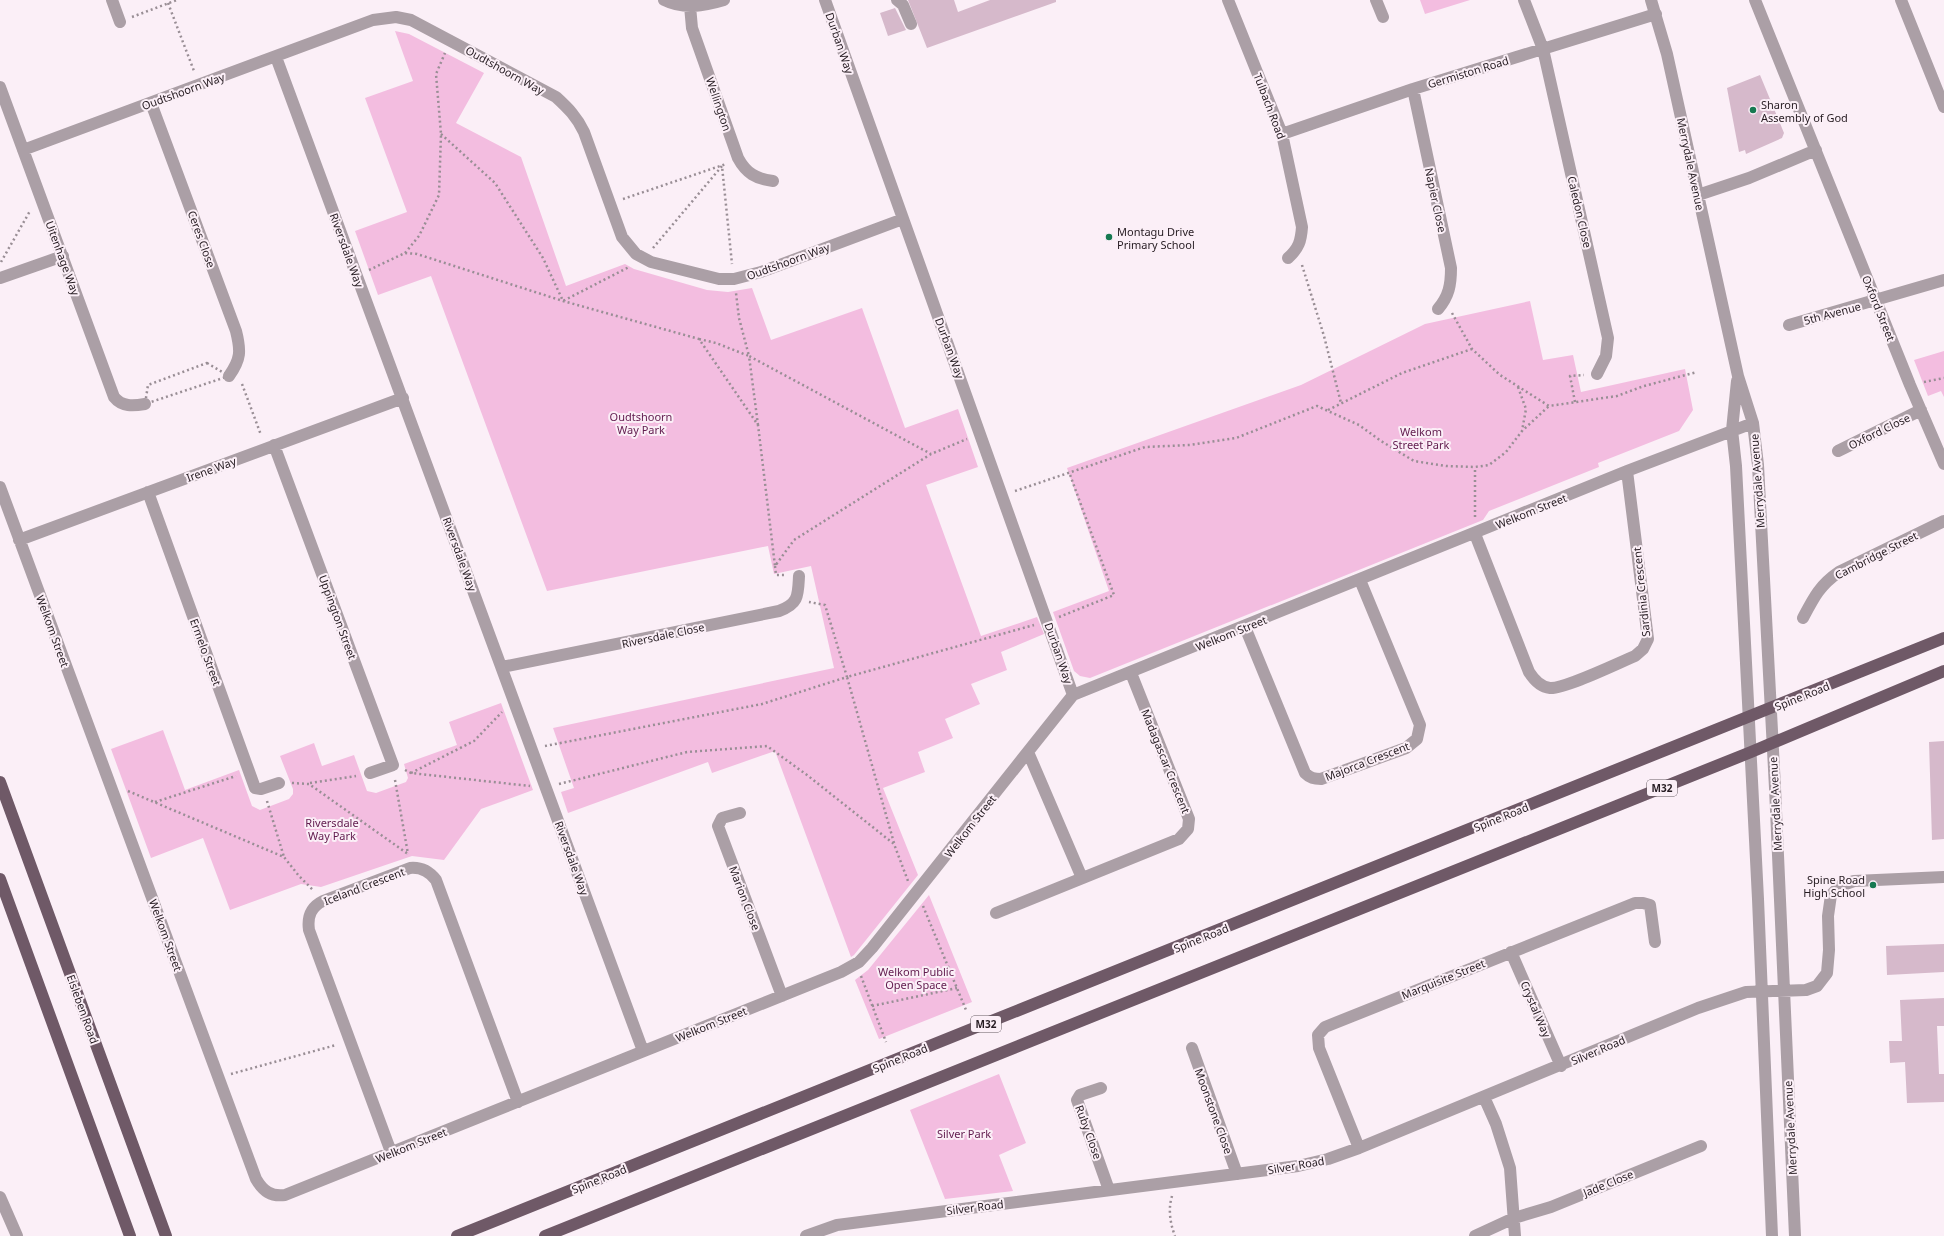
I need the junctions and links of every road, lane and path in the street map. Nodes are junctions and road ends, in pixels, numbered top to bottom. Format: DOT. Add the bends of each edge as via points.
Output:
graph roads {
  1 [pos="112,0"];
  2 [pos="176,0"];
  3 [pos="664,0"];
  4 [pos="724,0"];
  5 [pos="825,0"];
  6 [pos="897,0"];
  7 [pos="1228,0"];
  8 [pos="1376,0"];
  9 [pos="1524,0"];
  10 [pos="1651,0"];
  11 [pos="1755,0"];
  12 [pos="1901,0"];
  13 [pos="168,3"];
  14 [pos="690,6"];
  15 [pos="1656,14"];
  16 [pos="1383,17"];
  17 [pos="120,22"];
  18 [pos="911,24"];
  19 [pos="450,40"];
  20 [pos="1543,49"];
  21 [pos="276,57"];
  22 [pos="199,85"];
  23 [pos="0,87"];
  24 [pos="1413,89"];
  25 [pos="152,103"];
  26 [pos="1944,107"];
  27 [pos="441,134"];
  28 [pos="1282,134"];
  29 [pos="23,150"];
  30 [pos="1816,150"];
  31 [pos="738,158"];
  32 [pos="722,166"];
  33 [pos="773,181"];
  34 [pos="40,194"];
  35 [pos="1698,195"];
  36 [pos="610,203"];
  37 [pos="903,219"];
  38 [pos="1298,249"];
  39 [pos="404,253"];
  40 [pos="63,256"];
  41 [pos="1288,258"];
  42 [pos="644,259"];
  43 [pos="0,264"];
  44 [pos="357,276"];
  45 [pos="0,278"];
  46 [pos="734,279"];
  47 [pos="1944,280"];
  48 [pos="1877,300"];
  49 [pos="563,301"];
  50 [pos="1441,305"];
  51 [pos="1789,325"];
  52 [pos="699,339"];
  53 [pos="1472,349"];
  54 [pos="749,356"];
  55 [pos="237,365"];
  56 [pos="1697,372"];
  57 [pos="1598,374"];
  58 [pos="229,376"];
  59 [pos="1738,376"];
  60 [pos="1944,378"];
  61 [pos="1910,385"];
  62 [pos="1518,387"];
  63 [pos="403,398"];
  64 [pos="1575,402"];
  65 [pos="1341,403"];
  66 [pos="145,404"];
  67 [pos="1549,406"];
  68 [pos="1328,410"];
  69 [pos="1921,410"];
  70 [pos="1752,423"];
  71 [pos="758,425"];
  72 [pos="1732,430"];
  73 [pos="1522,431"];
  74 [pos="981,435"];
  75 [pos="274,445"];
  76 [pos="1838,451"];
  77 [pos="931,454"];
  78 [pos="1944,464"];
  79 [pos="1475,467"];
  80 [pos="1627,471"];
  81 [pos="1069,472"];
  82 [pos="0,487"];
  83 [pos="148,492"];
  84 [pos="1003,495"];
  85 [pos="1944,521"];
  86 [pos="1475,534"];
  87 [pos="19,540"];
  88 [pos="799,576"];
  89 [pos="1360,580"];
  90 [pos="797,599"];
  91 [pos="1803,618"];
  92 [pos="1048,621"];
  93 [pos="1245,627"];
  94 [pos="1944,638"];
  95 [pos="502,667"];
  96 [pos="1944,672"];
  97 [pos="1131,673"];
  98 [pos="847,677"];
  99 [pos="1073,695"];
  100 [pos="514,700"];
  101 [pos="1770,708"];
  102 [pos="1749,717"];
  103 [pos="1772,743"];
  104 [pos="532,749"];
  105 [pos="1028,752"];
  106 [pos="1751,752"];
  107 [pos="393,765"];
  108 [pos="249,771"];
  109 [pos="370,773"];
  110 [pos="411,773"];
  111 [pos="0,782"];
  112 [pos="279,783"];
  113 [pos="309,784"];
  114 [pos="122,789"];
  115 [pos="263,789"];
  116 [pos="155,802"];
  117 [pos="740,813"];
  118 [pos="894,844"];
  119 [pos="408,854"];
  120 [pos="284,856"];
  121 [pos="410,868"];
  122 [pos="1944,877"];
  123 [pos="1082,878"];
  124 [pos="0,879"];
  125 [pos="323,900"];
  126 [pos="996,913"];
  127 [pos="1655,942"];
  128 [pos="1511,952"];
  129 [pos="858,962"];
  130 [pos="957,988"];
  131 [pos="1762,992"];
  132 [pos="1783,992"];
  133 [pos="782,996"];
  134 [pos="872,1006"];
  135 [pos="350,1041"];
  136 [pos="886,1042"];
  137 [pos="1192,1048"];
  138 [pos="643,1051"];
  139 [pos="1561,1066"];
  140 [pos="218,1078"];
  141 [pos="1101,1088"];
  142 [pos="1484,1097"];
  143 [pos="518,1102"];
  144 [pos="1701,1146"];
  145 [pos="1358,1148"];
  146 [pos="391,1152"];
  147 [pos="1237,1174"];
  148 [pos="1176,1182"];
  149 [pos="1109,1190"];
  150 [pos="0,1197"];
  151 [pos="1514,1218"];
  152 [pos="17,1236"];
  153 [pos="130,1236"];
  154 [pos="166,1236"];
  155 [pos="457,1236"];
  156 [pos="546,1236"];
  157 [pos="806,1236"];
  158 [pos="1175,1236"];
  159 [pos="1475,1236"];
  160 [pos="1515,1236"];
  161 [pos="1772,1236"];
  162 [pos="1795,1236"];
  1 -- 17 [label="street"];
  2 -- 13 [label="path"];
  3 -- 14 [label="street"];
  4 -- 14 [label="street"];
  5 -- 37 [label="street, Durban Way"];
  6 -- 18 [label="street" via="903,5"];
  7 -- 28 [label="street, Tulbach Road"];
  8 -- 16 [label="street"];
  9 -- 20 [label="street, Caledon Close"];
  10 -- 15 [label="street, Merrydale Avenue"];
  11 -- 30 [label="street, Oxford Street"];
  12 -- 26 [label="street"];
  13 -- 17 [label="path"];
  13 -- 22 [label="path"];
  14 -- 31 [label="street, Wellington" via="692,28"];
  15 -- 20 [label="street, Germiston Road"];
  15 -- 35 [label="street, Merrydale Avenue"];
  19 -- 21 [label="street, Oudtshoorn Way" via="411,20 384,18"];
  19 -- 27 [label="path" via="436,74"];
  19 -- 36 [label="street, Oudtshoorn Way" via="556,97 568,107 584,132"];
  20 -- 24 [label="street, Germiston Road"];
  20 -- 57 [label="street, Caledon Close" via="1608,338 1606,356"];
  21 -- 22 [label="street, Oudtshoorn Way"];
  21 -- 44 [label="street, Riversdale Way"];
  22 -- 25 [label="street, Oudtshoorn Way"];
  23 -- 29 [label="street, Uitenhage Way"];
  24 -- 28 [label="street, Germiston Road"];
  24 -- 50 [label="street, Napier Close" via="1451,268 1449,292"];
  25 -- 29 [label="street, Oudtshoorn Way"];
  25 -- 55 [label="street, Ceres Close" via="236,331 239,349"];
  27 -- 39 [label="path" via="440,195 419,236"];
  27 -- 49 [label="path" via="495,183 543,258"];
  28 -- 38 [label="street, Tulbach Road" via="1302,227"];
  29 -- 34 [label="street, Uitenhage Way"];
  30 -- 35 [label="street" via="1750,178"];
  30 -- 48 [label="street, Oxford Street"];
  31 -- 32 [label="path"];
  31 -- 33 [label="street, Wellington" via="744,169 753,176"];
  32 -- 36 [label="path"];
  32 -- 42 [label="path"];
  32 -- 46 [label="path"];
  34 -- 40 [label="street, Uitenhage Way"];
  34 -- 43 [label="path"];
  35 -- 59 [label="street, Merrydale Avenue"];
  36 -- 42 [label="street, Oudtshoorn Way" via="622,237 630,248"];
  37 -- 46 [label="street, Oudtshoorn Way" via="762,272"];
  37 -- 74 [label="street, Durban Way"];
  38 -- 41 [label="street"];
  38 -- 65 [label="path"];
  39 -- 44 [label="path"];
  39 -- 49 [label="path" via="417,254"];
  40 -- 45 [label="street"];
  40 -- 66 [label="street, Uitenhage Way" via="114,397 119,403 126,405"];
  42 -- 46 [label="street, Oudtshoorn Way" via="718,279"];
  42 -- 49 [label="path"];
  44 -- 63 [label="street, Riversdale Way"];
  46 -- 54 [label="path" via="739,318"];
  47 -- 48 [label="street, 5th Avenue"];
  48 -- 51 [label="street, 5th Avenue"];
  48 -- 61 [label="street, Oxford Street"];
  49 -- 52 [label="path"];
  50 -- 53 [label="path" via="1466,335"];
  52 -- 54 [label="path"];
  52 -- 71 [label="path"];
  53 -- 62 [label="path" via="1500,375"];
  53 -- 65 [label="path" via="1402,373"];
  54 -- 71 [label="path"];
  54 -- 77 [label="path"];
  55 -- 58 [label="street"];
  55 -- 75 [label="path" via="242,386 261,435"];
  56 -- 64 [label="path" via="1617,396"];
  57 -- 64 [label="path" via="1570,376"];
  58 -- 66 [label="path"];
  58 -- 66 [label="path" via="207,363 148,385"];
  59 -- 70 [label="street, Merrydale Avenue"];
  59 -- 72 [label="street, Merrydale Avenue"];
  60 -- 61 [label="path"];
  61 -- 69 [label="street, Oxford Street"];
  62 -- 67 [label="path"];
  62 -- 73 [label="path" via="1526,409"];
  63 -- 75 [label="street, Irene Way"];
  63 -- 95 [label="street, Riversdale Way"];
  64 -- 67 [label="path"];
  65 -- 68 [label="path"];
  67 -- 73 [label="path"];
  68 -- 79 [label="path" via="1359,425 1414,461"];
  68 -- 81 [label="path" via="1317,406 1236,438 1190,445 1145,447"];
  69 -- 76 [label="street, Oxford Close"];
  69 -- 78 [label="street, Oxford Street"];
  70 -- 72 [label="street, Welkom Street"];
  70 -- 101 [label="street, Merrydale Avenue" via="1758,465"];
  71 -- 77 [label="path" via="775,566 794,540"];
  72 -- 80 [label="street, Welkom Street"];
  72 -- 102 [label="street, Merrydale Avenue"];
  73 -- 79 [label="path" via="1506,452 1489,465"];
  74 -- 77 [label="path"];
  74 -- 84 [label="street, Durban Way"];
  75 -- 83 [label="street, Irene Way"];
  75 -- 107 [label="street, Uppington Street"];
  79 -- 86 [label="path"];
  80 -- 86 [label="street, Welkom Street"];
  80 -- 86 [label="street, Sardinia Crescent" via="1648,639 1643,649 1635,656 1571,683 1549,688 1535,681 1529,672"];
  81 -- 84 [label="path"];
  81 -- 92 [label="path" via="1114,594"];
  82 -- 87 [label="street, Welkom Street"];
  83 -- 87 [label="street, Irene Way"];
  83 -- 108 [label="street, Ermelo Street"];
  84 -- 92 [label="street, Durban Way"];
  85 -- 91 [label="street, Cambridge Street" via="1839,572 1825,582"];
  86 -- 89 [label="street, Welkom Street"];
  87 -- 140 [label="street, Welkom Street"];
  88 -- 90 [label="street"];
  89 -- 93 [label="street, Welkom Street"];
  89 -- 93 [label="street, Majorca Crescent" via="1420,725 1417,739 1406,748 1321,779 1308,776"];
  90 -- 95 [label="street, Riversdale Close" via="792,605 779,611"];
  90 -- 98 [label="path" via="825,605"];
  92 -- 98 [label="path"];
  92 -- 99 [label="street, Durban Way"];
  93 -- 97 [label="street, Welkom Street"];
  94 -- 101 [label="main road, Spine Road / M32"];
  95 -- 100 [label="street, Riversdale Way"];
  96 -- 103 [label="main road, M32"];
  97 -- 99 [label="street, Welkom Street"];
  97 -- 123 [label="street, Madagascar Crescent" via="1189,819 1188,829 1179,839"];
  98 -- 104 [label="path" via="762,704"];
  98 -- 118 [label="path"];
  99 -- 105 [label="street, Welkom Street"];
  100 -- 104 [label="street, Riversdale Way"];
  100 -- 110 [label="path" via="474,741"];
  101 -- 102 [label="main road, Spine Road / M32"];
  101 -- 103 [label="street, Merrydale Avenue"];
  102 -- 106 [label="street, Merrydale Avenue"];
  102 -- 155 [label="main road, Spine Road / M32"];
  103 -- 106 [label="main road, M32"];
  103 -- 132 [label="street, Merrydale Avenue"];
  104 -- 138 [label="street, Riversdale Way"];
  105 -- 123 [label="street"];
  105 -- 129 [label="street, Welkom Street" via="872,948"];
  106 -- 131 [label="street, Merrydale Avenue"];
  106 -- 156 [label="main road, M32"];
  107 -- 109 [label="street"];
  107 -- 119 [label="path"];
  108 -- 115 [label="street, Ermelo Street" via="255,788"];
  108 -- 116 [label="path"];
  109 -- 113 [label="path"];
  111 -- 154 [label="main road, Eisleben Road"];
  112 -- 113 [label="path"];
  112 -- 115 [label="street"];
  113 -- 119 [label="path"];
  114 -- 116 [label="path"];
  115 -- 120 [label="path"];
  116 -- 120 [label="path"];
  117 -- 133 [label="street, Marion Close" via="722,818 718,826"];
  119 -- 121 [label="path"];
  120 -- 125 [label="path" via="298,876"];
  121 -- 125 [label="street, Iceland Crescent"];
  121 -- 143 [label="street, Iceland Crescent" via="426,870 436,880"];
  122 -- 132 [label="street, Silver Road" via="1854,881 1840,886 1831,895 1827,974 1817,986 1806,990"];
  123 -- 126 [label="street, Madagascar Crescent"];
  124 -- 153 [label="main road"];
  125 -- 135 [label="street, Iceland Crescent" via="309,916 309,930"];
  127 -- 128 [label="street, Marquisite Street" via="1650,905 1639,903"];
  128 -- 139 [label="street, Crystal Way"];
  128 -- 145 [label="street, Marquisite Street" via="1330,1024 1320,1031 1319,1048"];
  129 -- 133 [label="street, Welkom Street" via="841,972"];
  129 -- 134 [label="path" via="861,979"];
  130 -- 134 [label="path"];
  131 -- 132 [label="street, Silver Road"];
  131 -- 139 [label="street, Silver Road" via="1746,992 1698,1008"];
  131 -- 161 [label="street, Merrydale Avenue"];
  132 -- 162 [label="street, Merrydale Avenue"];
  133 -- 138 [label="street, Welkom Street"];
  134 -- 136 [label="path"];
  135 -- 140 [label="path"];
  135 -- 146 [label="street, Iceland Crescent"];
  137 -- 147 [label="street, Moonstone Close"];
  138 -- 143 [label="street, Welkom Street"];
  139 -- 142 [label="street, Silver Road"];
  140 -- 146 [label="street, Welkom Street" via="256,1179 268,1193 285,1195"];
  141 -- 149 [label="street, Ruby Close" via="1080,1096 1077,1102"];
  142 -- 145 [label="street, Silver Road"];
  142 -- 151 [label="street" via="1510,1168"];
  143 -- 146 [label="street, Welkom Street"];
  144 -- 151 [label="street, Jade Close" via="1551,1206"];
  145 -- 147 [label="street, Silver Road" via="1313,1164"];
  147 -- 148 [label="street, Silver Road"];
  148 -- 149 [label="street, Silver Road"];
  148 -- 158 [label="path" via="1170,1202 1170,1223"];
  149 -- 157 [label="street, Silver Road" via="837,1225"];
  150 -- 152 [label="street"];
  151 -- 159 [label="street, Jade Close"];
  151 -- 160 [label="street"];
}
